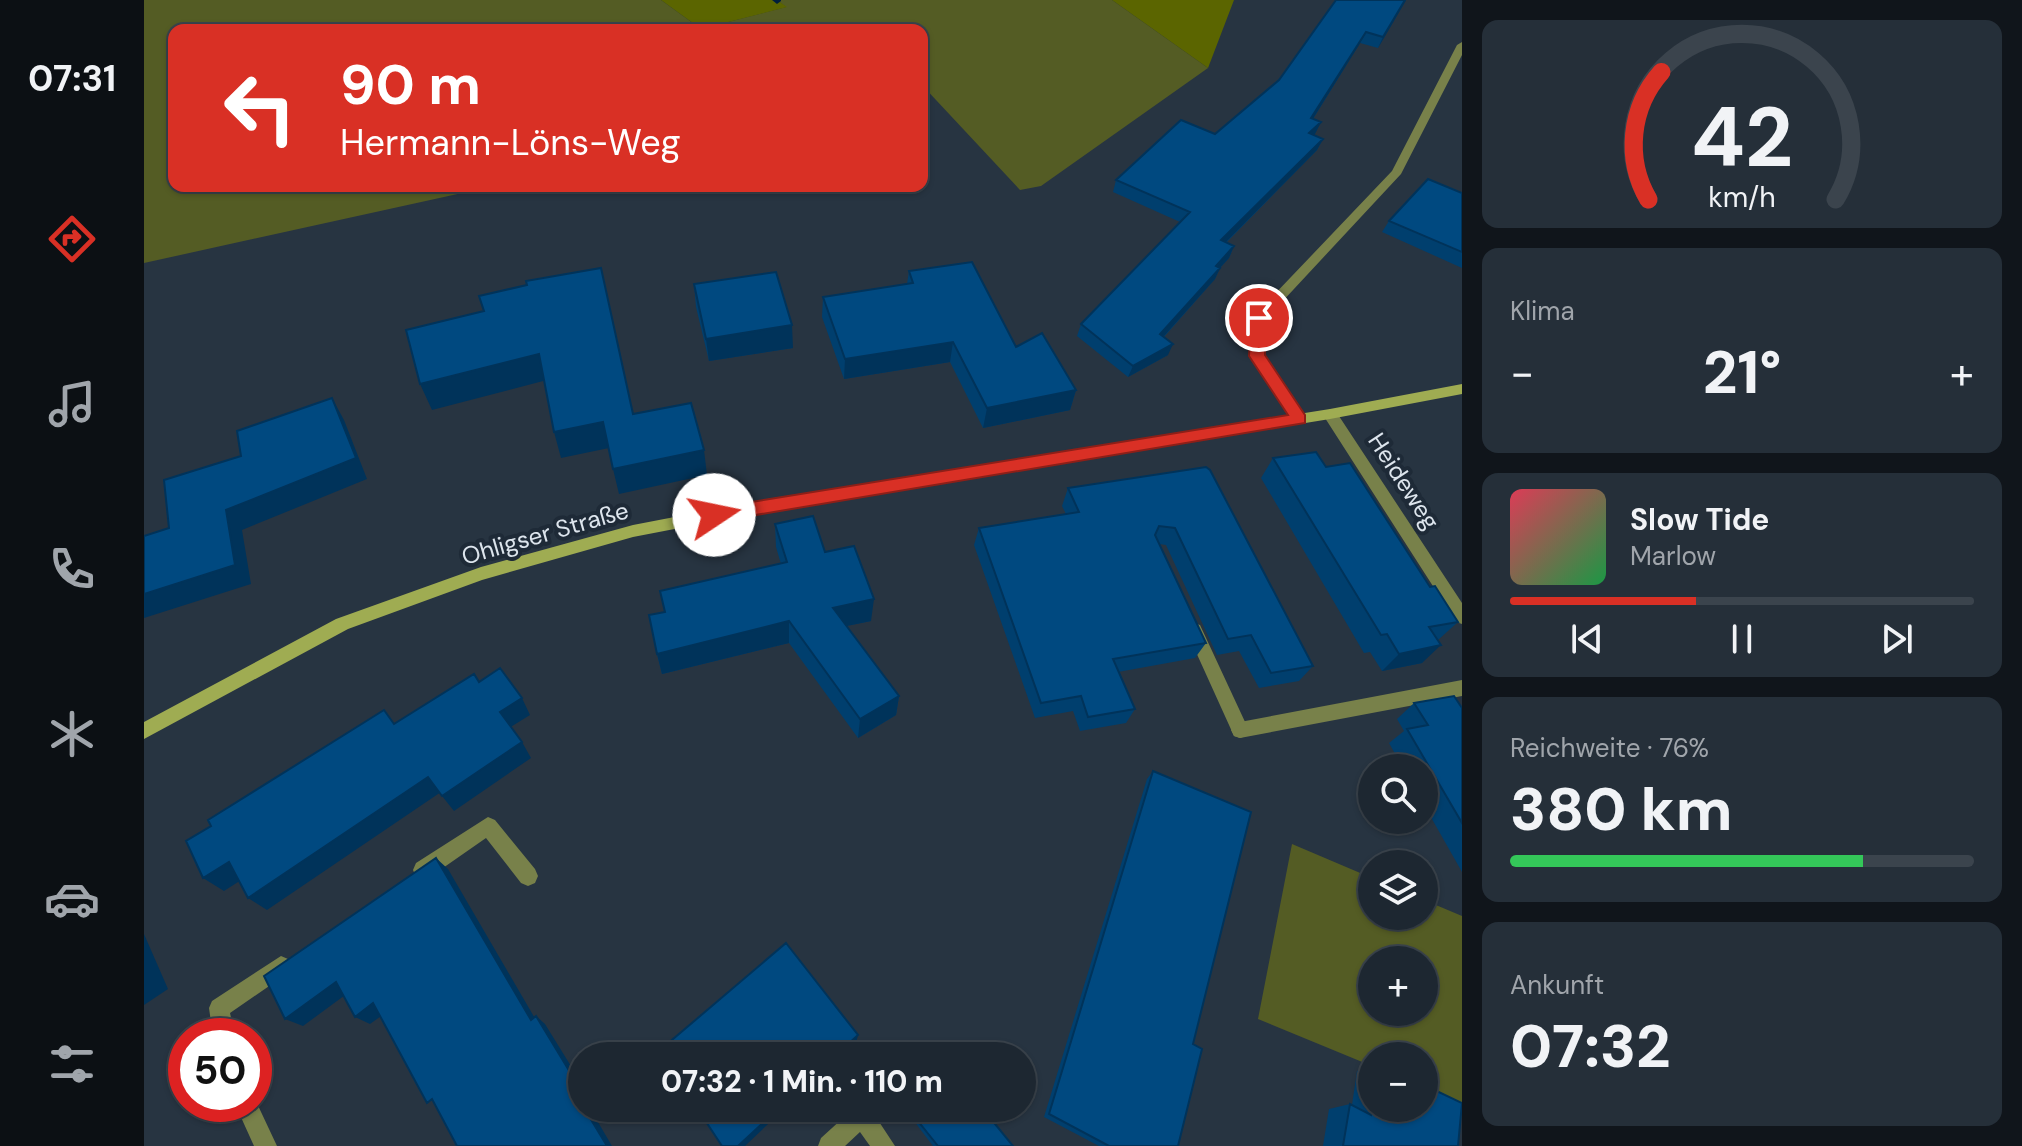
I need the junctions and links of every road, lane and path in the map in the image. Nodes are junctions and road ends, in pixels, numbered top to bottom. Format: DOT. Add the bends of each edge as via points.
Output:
graph roads {
  1 [pos="1462,45"];
  2 [pos="1462,389"];
  3 [pos="1330,414"];
  4 [pos="1300,419"];
  5 [pos="1462,617"];
  6 [pos="1189,620"];
  7 [pos="1462,688"];
  8 [pos="144,731"];
  9 [pos="528,876"];
  10 [pos="411,878"];
  11 [pos="296,956"];
  12 [pos="221,1018"];
  13 [pos="255,1122"];
  14 [pos="266,1146"];
  15 [pos="829,1146"];
  16 [pos="884,1146"];
  1 -- 4 [label="street" via="1397,172 1259,318 1257,356"];
  2 -- 3 [label="main road, Ohligser Straße"];
  3 -- 4 [label="main road, Ohligser Straße"];
  3 -- 5 [label="street, Heideweg"];
  4 -- 8 [label="main road, Ohligser Straße" via="633,531 481,574 342,624"];
  6 -- 7 [label="street" via="1240,730"];
  9 -- 10 [label="street" via="488,826"];
  11 -- 12 [label="street" via="219,1008"];
  13 -- 14 [label="street"];
  15 -- 16 [label="street" via="862,1116"];
}
